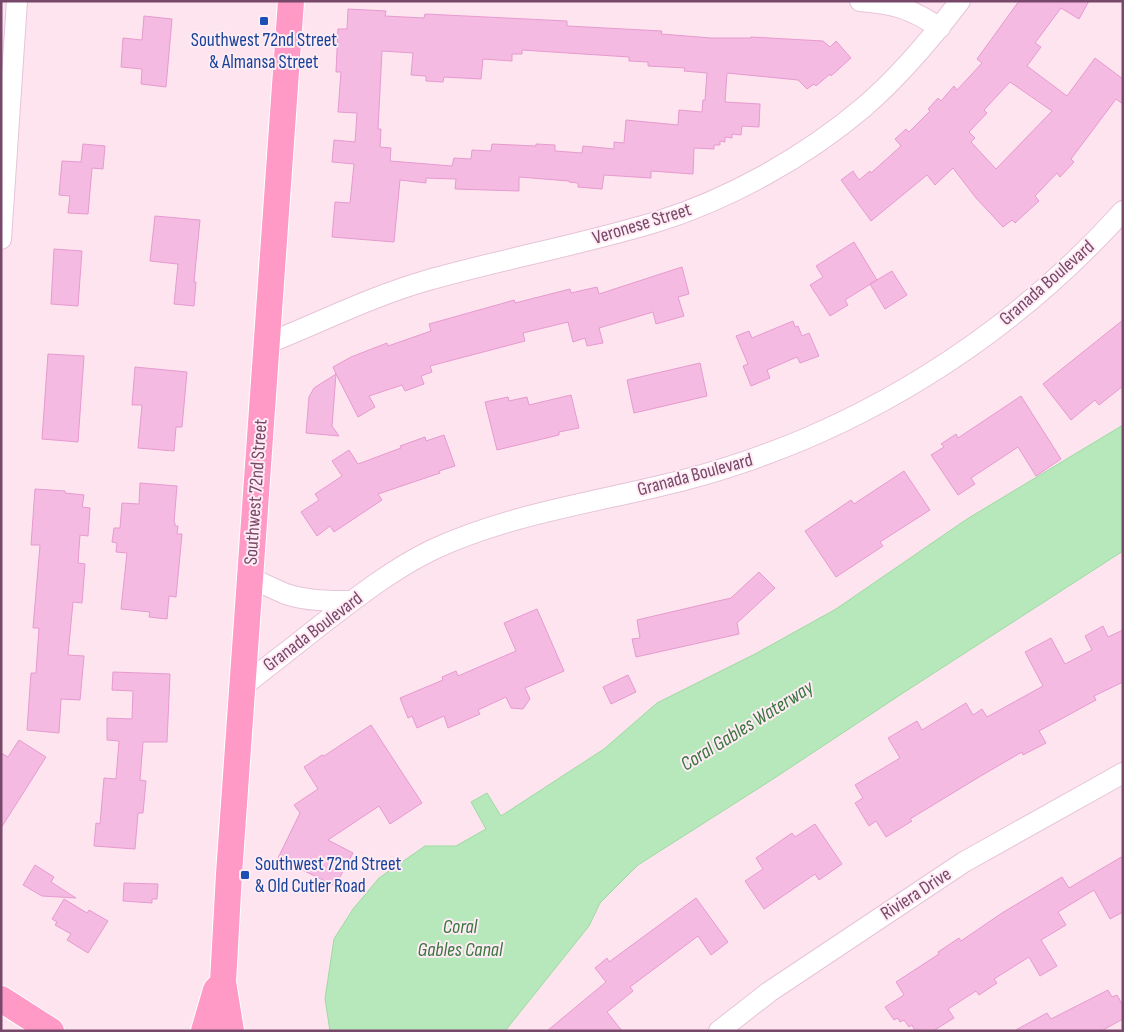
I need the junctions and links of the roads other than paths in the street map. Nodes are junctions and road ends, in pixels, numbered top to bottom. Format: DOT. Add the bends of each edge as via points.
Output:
graph roads {
  1 [pos="17,1"];
  2 [pos="291,1"];
  3 [pos="860,1"];
  4 [pos="960,1"];
  5 [pos="940,28"];
  6 [pos="1123,211"];
  7 [pos="1,240"];
  8 [pos="266,344"];
  9 [pos="250,578"];
  10 [pos="352,601"];
  11 [pos="242,687"];
  12 [pos="1123,773"];
  13 [pos="223,982"];
  14 [pos="1,999"];
  15 [pos="50,1031"];
  16 [pos="204,1031"];
  17 [pos="231,1031"];
  18 [pos="719,1031"];
  1 -- 7 [label="street"];
  2 -- 8 [label="main road, Southwest 72nd Street"];
  3 -- 5 [label="street" via="900,6 920,14"];
  4 -- 5 [label="street, Veronese Street"];
  5 -- 8 [label="street, Veronese Street" via="905,67 850,118 779,166 737,189 658,222 403,288"];
  6 -- 10 [label="street, Granada Boulevard" via="1078,259 1021,309 977,343 868,410 766,455 725,468 479,530 409,562"];
  8 -- 9 [label="main road, Southwest 72nd Street"];
  9 -- 10 [label="street" via="287,594 309,599"];
  9 -- 11 [label="main road, Southwest 72nd Street"];
  10 -- 11 [label="street, Granada Boulevard"];
  11 -- 13 [label="main road, Southwest 72nd Street"];
  12 -- 18 [label="street, Riviera Drive" via="964,862 769,992"];
  13 -- 16 [label="main road, Southwest 72nd Street" via="216,990"];
  13 -- 17 [label="main road, Southwest 72nd Street"];
  14 -- 15 [label="main road"];
}
